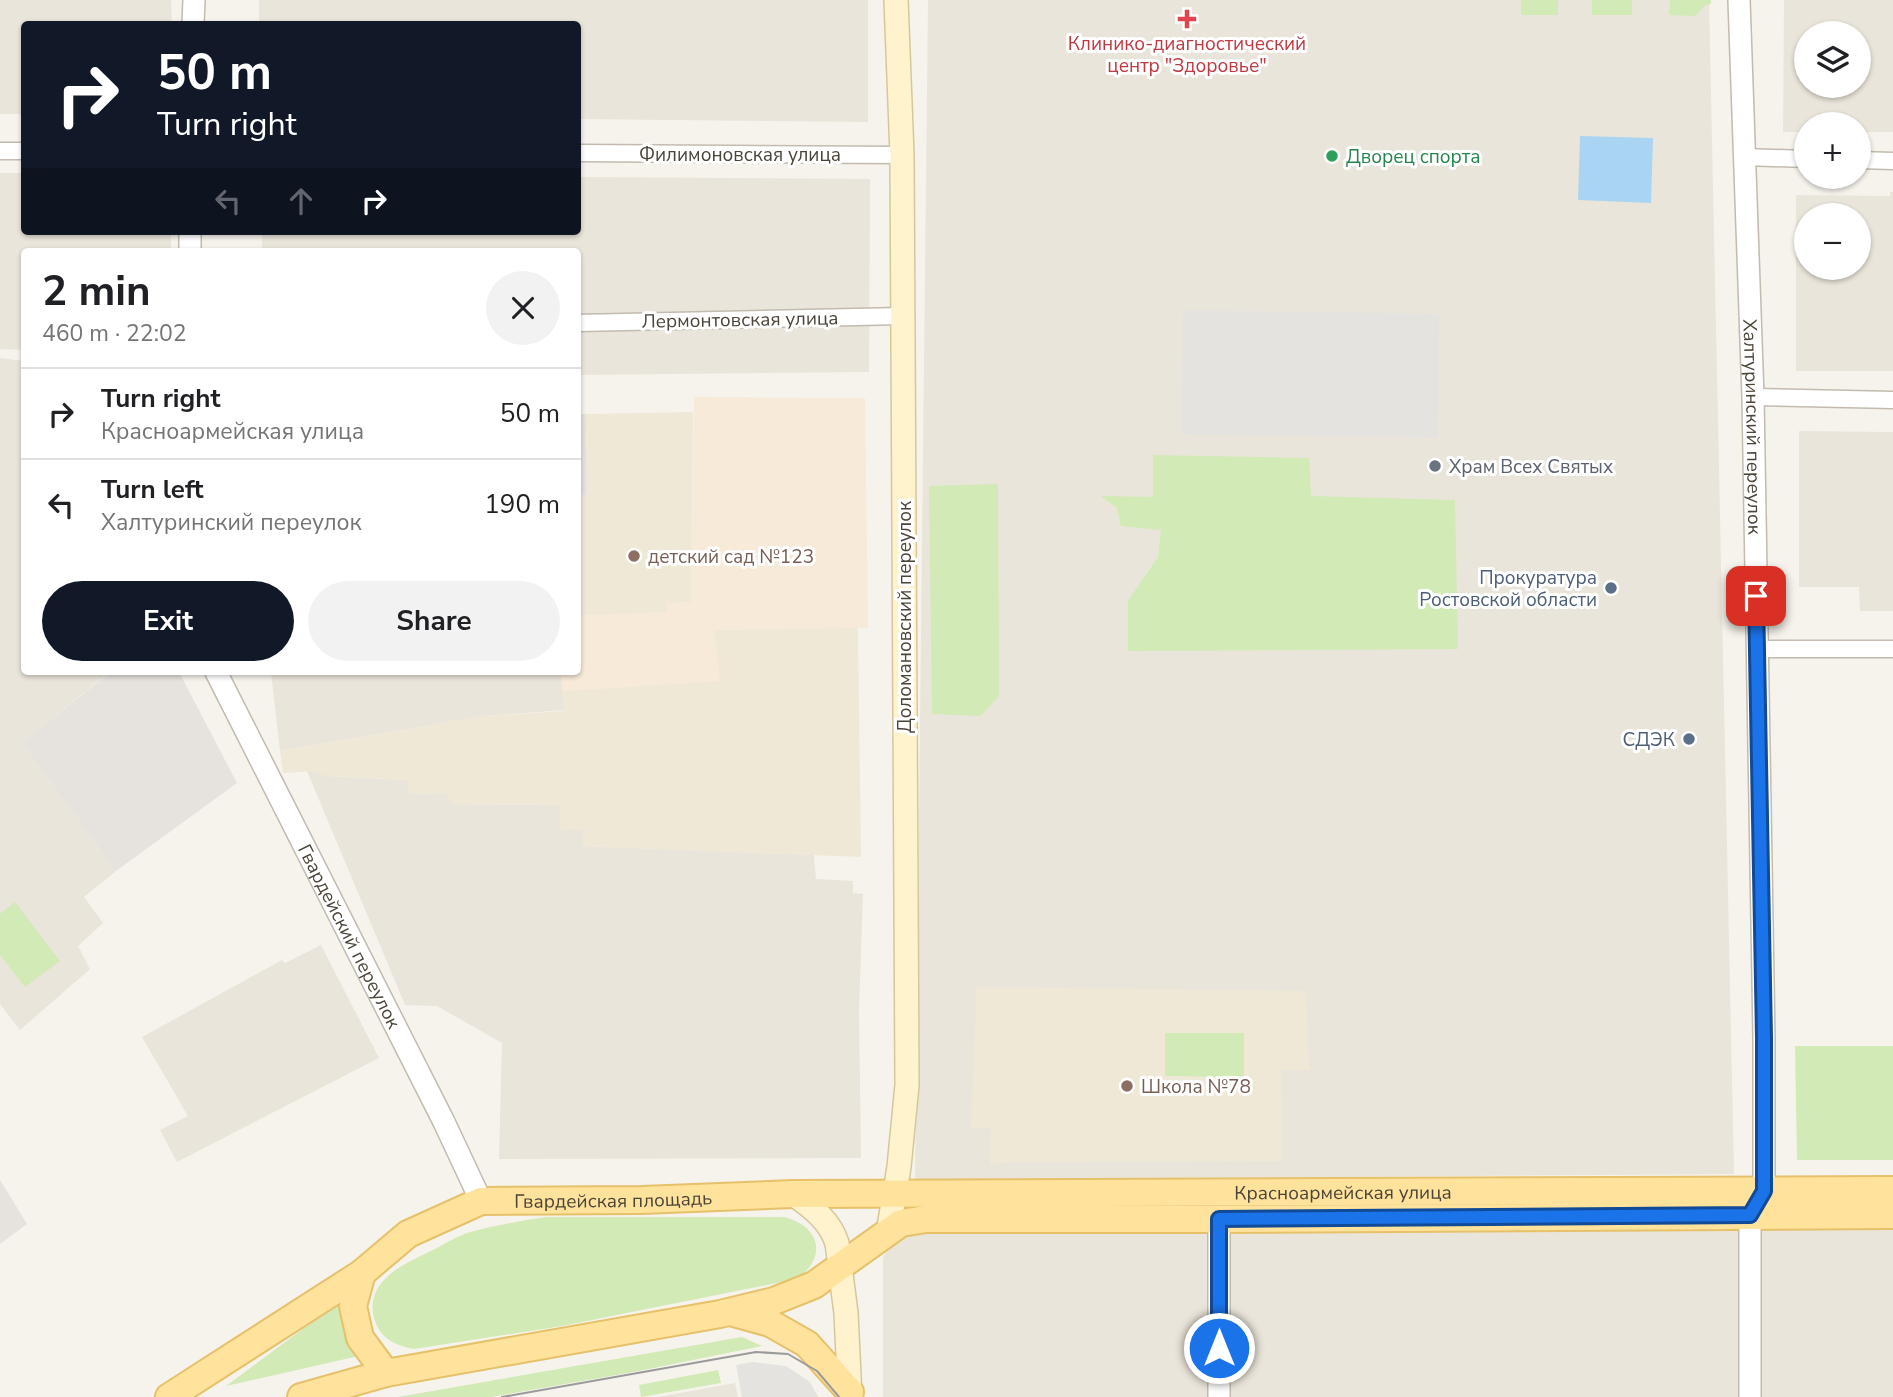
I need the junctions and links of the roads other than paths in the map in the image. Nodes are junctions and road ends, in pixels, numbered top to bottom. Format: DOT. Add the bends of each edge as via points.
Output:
graph roads {
  1 [pos="194,0"];
  2 [pos="896,0"];
  3 [pos="1739,0"];
  4 [pos="193,21"];
  5 [pos="0,151"];
  6 [pos="21,151"];
  7 [pos="581,153"];
  8 [pos="902,155"];
  9 [pos="1744,157"];
  10 [pos="1794,159"];
  11 [pos="1871,160"];
  12 [pos="1893,161"];
  13 [pos="902,316"];
  14 [pos="581,323"];
  15 [pos="1753,397"];
  16 [pos="1893,400"];
  17 [pos="1757,649"];
  18 [pos="1893,649"];
  19 [pos="218,675"];
  20 [pos="1764,1191"];
  21 [pos="1893,1191"];
  22 [pos="793,1194"];
  23 [pos="895,1194"];
  24 [pos="481,1201"];
  25 [pos="1750,1215"];
  26 [pos="1893,1215"];
  27 [pos="1219,1219"];
  28 [pos="888,1233"];
  29 [pos="840,1268"];
  30 [pos="362,1273"];
  31 [pos="729,1312"];
  32 [pos="386,1373"];
  33 [pos="850,1395"];
  34 [pos="169,1397"];
  35 [pos="301,1397"];
  36 [pos="1219,1397"];
  37 [pos="1750,1397"];
  1 -- 4 [label="street"];
  2 -- 8 [label="main road, Доломановский переулок"];
  3 -- 9 [label="street, Халтуринский переулок"];
  5 -- 6 [label="street"];
  7 -- 8 [label="street, Филимоновская улица"];
  8 -- 13 [label="main road, Доломановский переулок"];
  9 -- 10 [label="street"];
  9 -- 15 [label="street, Халтуринский переулок"];
  11 -- 12 [label="street"];
  13 -- 14 [label="street, Лермонтовская улица"];
  13 -- 23 [label="main road, Доломановский переулок" via="907,1085"];
  15 -- 16 [label="street"];
  15 -- 17 [label="street, Халтуринский переулок"];
  17 -- 18 [label="street"];
  17 -- 20 [label="street, Халтуринский переулок"];
  19 -- 24 [label="street, Гвардейский переулок"];
  20 -- 21 [label="main road, Красноармейская улица"];
  20 -- 23 [label="main road, Красноармейская улица"];
  20 -- 25 [label="street"];
  22 -- 23 [label="main road, Красноармейская улица"];
  22 -- 24 [label="main road, Гвардейская площадь"];
  22 -- 29 [label="main road" via="831,1228"];
  23 -- 28 [label="main road, Доломановский переулок"];
  24 -- 30 [label="main road, Гвардейская площадь" via="408,1234"];
  25 -- 26 [label="main road, Красноармейская улица"];
  25 -- 27 [label="main road, Красноармейская улица"];
  25 -- 37 [label="street"];
  27 -- 28 [label="main road, Красноармейская улица" via="926,1219 901,1223"];
  27 -- 36 [label="street"];
  28 -- 29 [label="main road"];
  29 -- 31 [label="main road" via="774,1301"];
  29 -- 33 [label="main road"];
  30 -- 32 [label="main road" via="353,1306 360,1338"];
  30 -- 34 [label="main road"];
  31 -- 32 [label="main road"];
  31 -- 33 [label="main road" via="760,1319 807,1344"];
  32 -- 35 [label="main road"];
}
